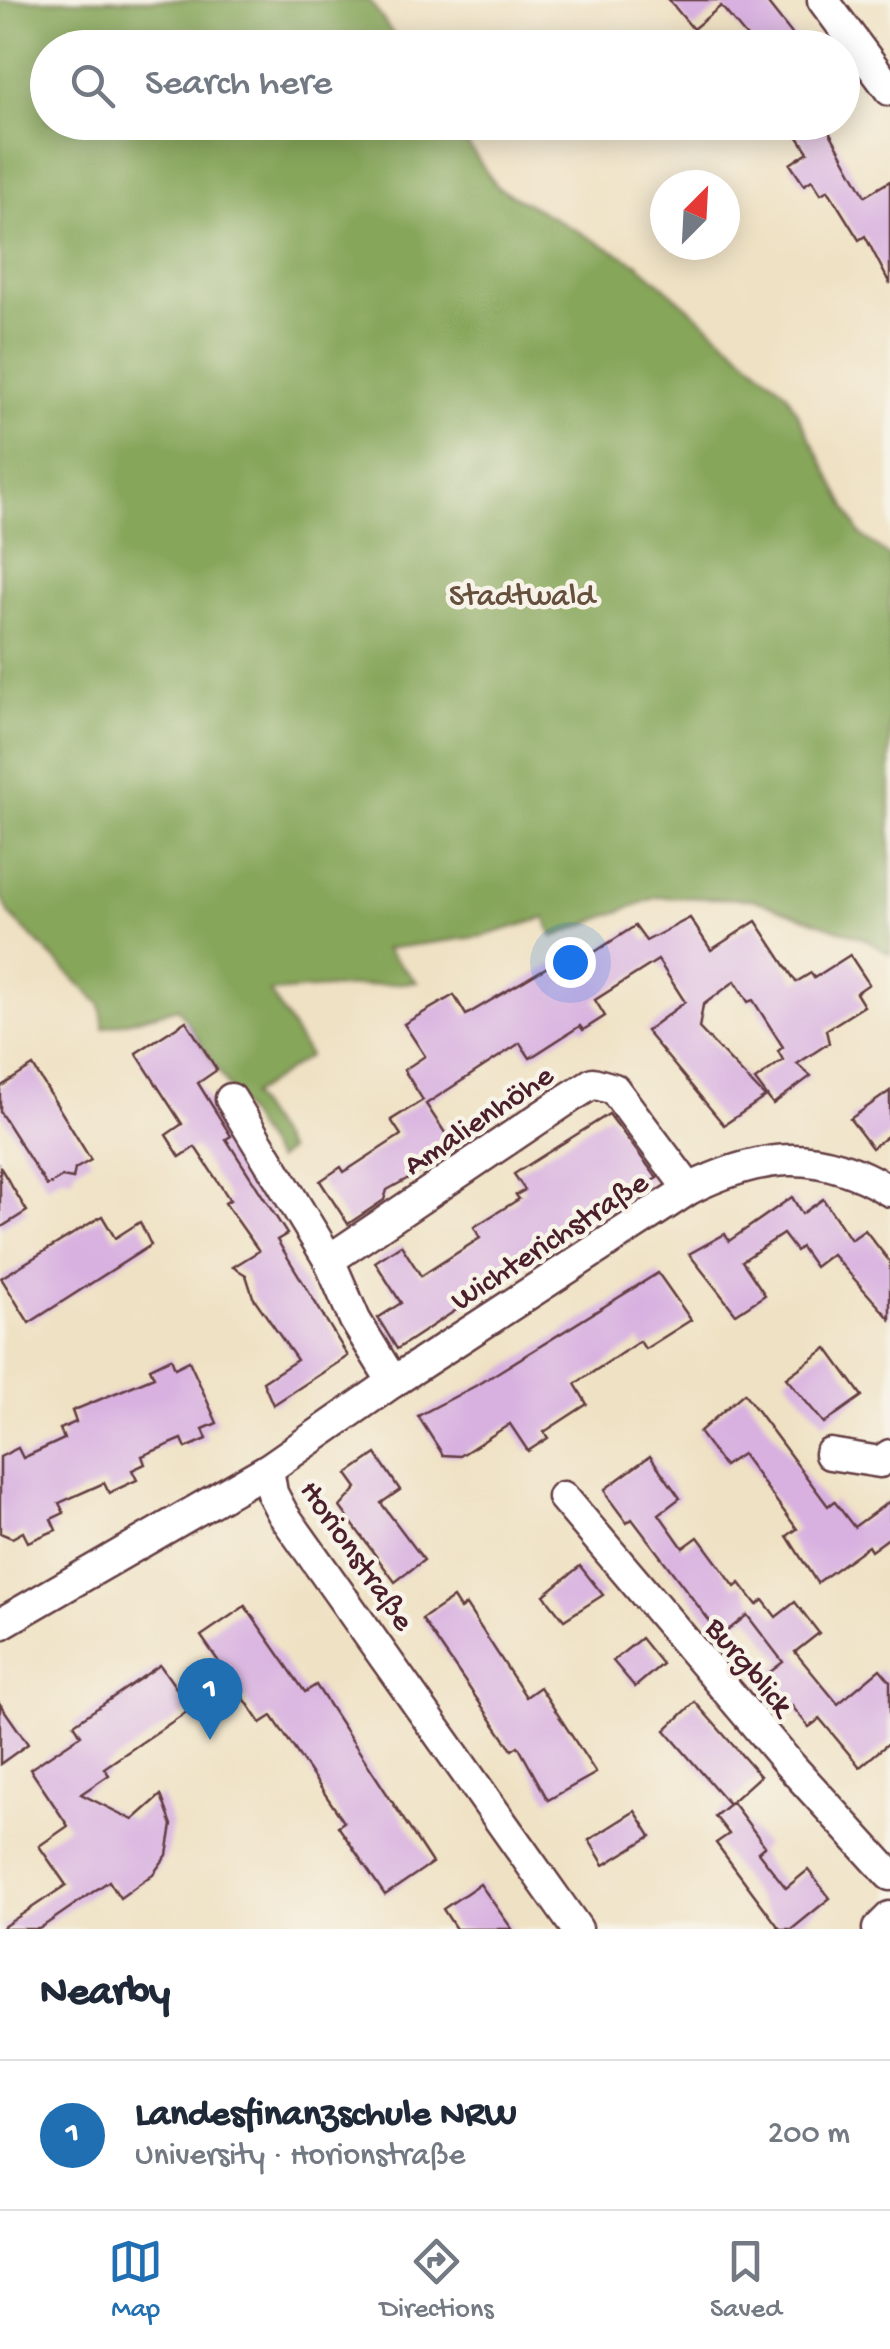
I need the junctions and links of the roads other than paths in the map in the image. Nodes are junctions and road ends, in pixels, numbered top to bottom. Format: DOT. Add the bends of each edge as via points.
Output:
graph roads {
  1 [pos="823,0"];
  2 [pos="845,30"];
  3 [pos="860,50"];
  4 [pos="890,90"];
  5 [pos="231,1099"];
  6 [pos="689,1189"];
  7 [pos="890,1191"];
  8 [pos="329,1260"];
  9 [pos="393,1382"];
  10 [pos="830,1454"];
  11 [pos="890,1454"];
  12 [pos="268,1469"];
  13 [pos="563,1496"];
  14 [pos="0,1624"];
  15 [pos="890,1874"];
  16 [pos="890,1917"];
  17 [pos="578,1929"];
  18 [pos="878,1929"];
  1 -- 2 [label="street"];
  3 -- 4 [label="street"];
  5 -- 8 [label="street"];
  6 -- 7 [label="street, Wichterichstraße" via="734,1166 785,1158 824,1162"];
  6 -- 8 [label="street, Amalienhöhe" via="614,1089 593,1084"];
  6 -- 9 [label="street, Wichterichstraße"];
  8 -- 9 [label="street"];
  9 -- 12 [label="street, Wichterichstraße"];
  10 -- 11 [label="street" via="880,1462"];
  12 -- 14 [label="street, Horionstraße"];
  12 -- 17 [label="street, Horionstraße" via="283,1514"];
  13 -- 15 [label="street, Burgblick"];
  16 -- 18 [label="street"];
}
